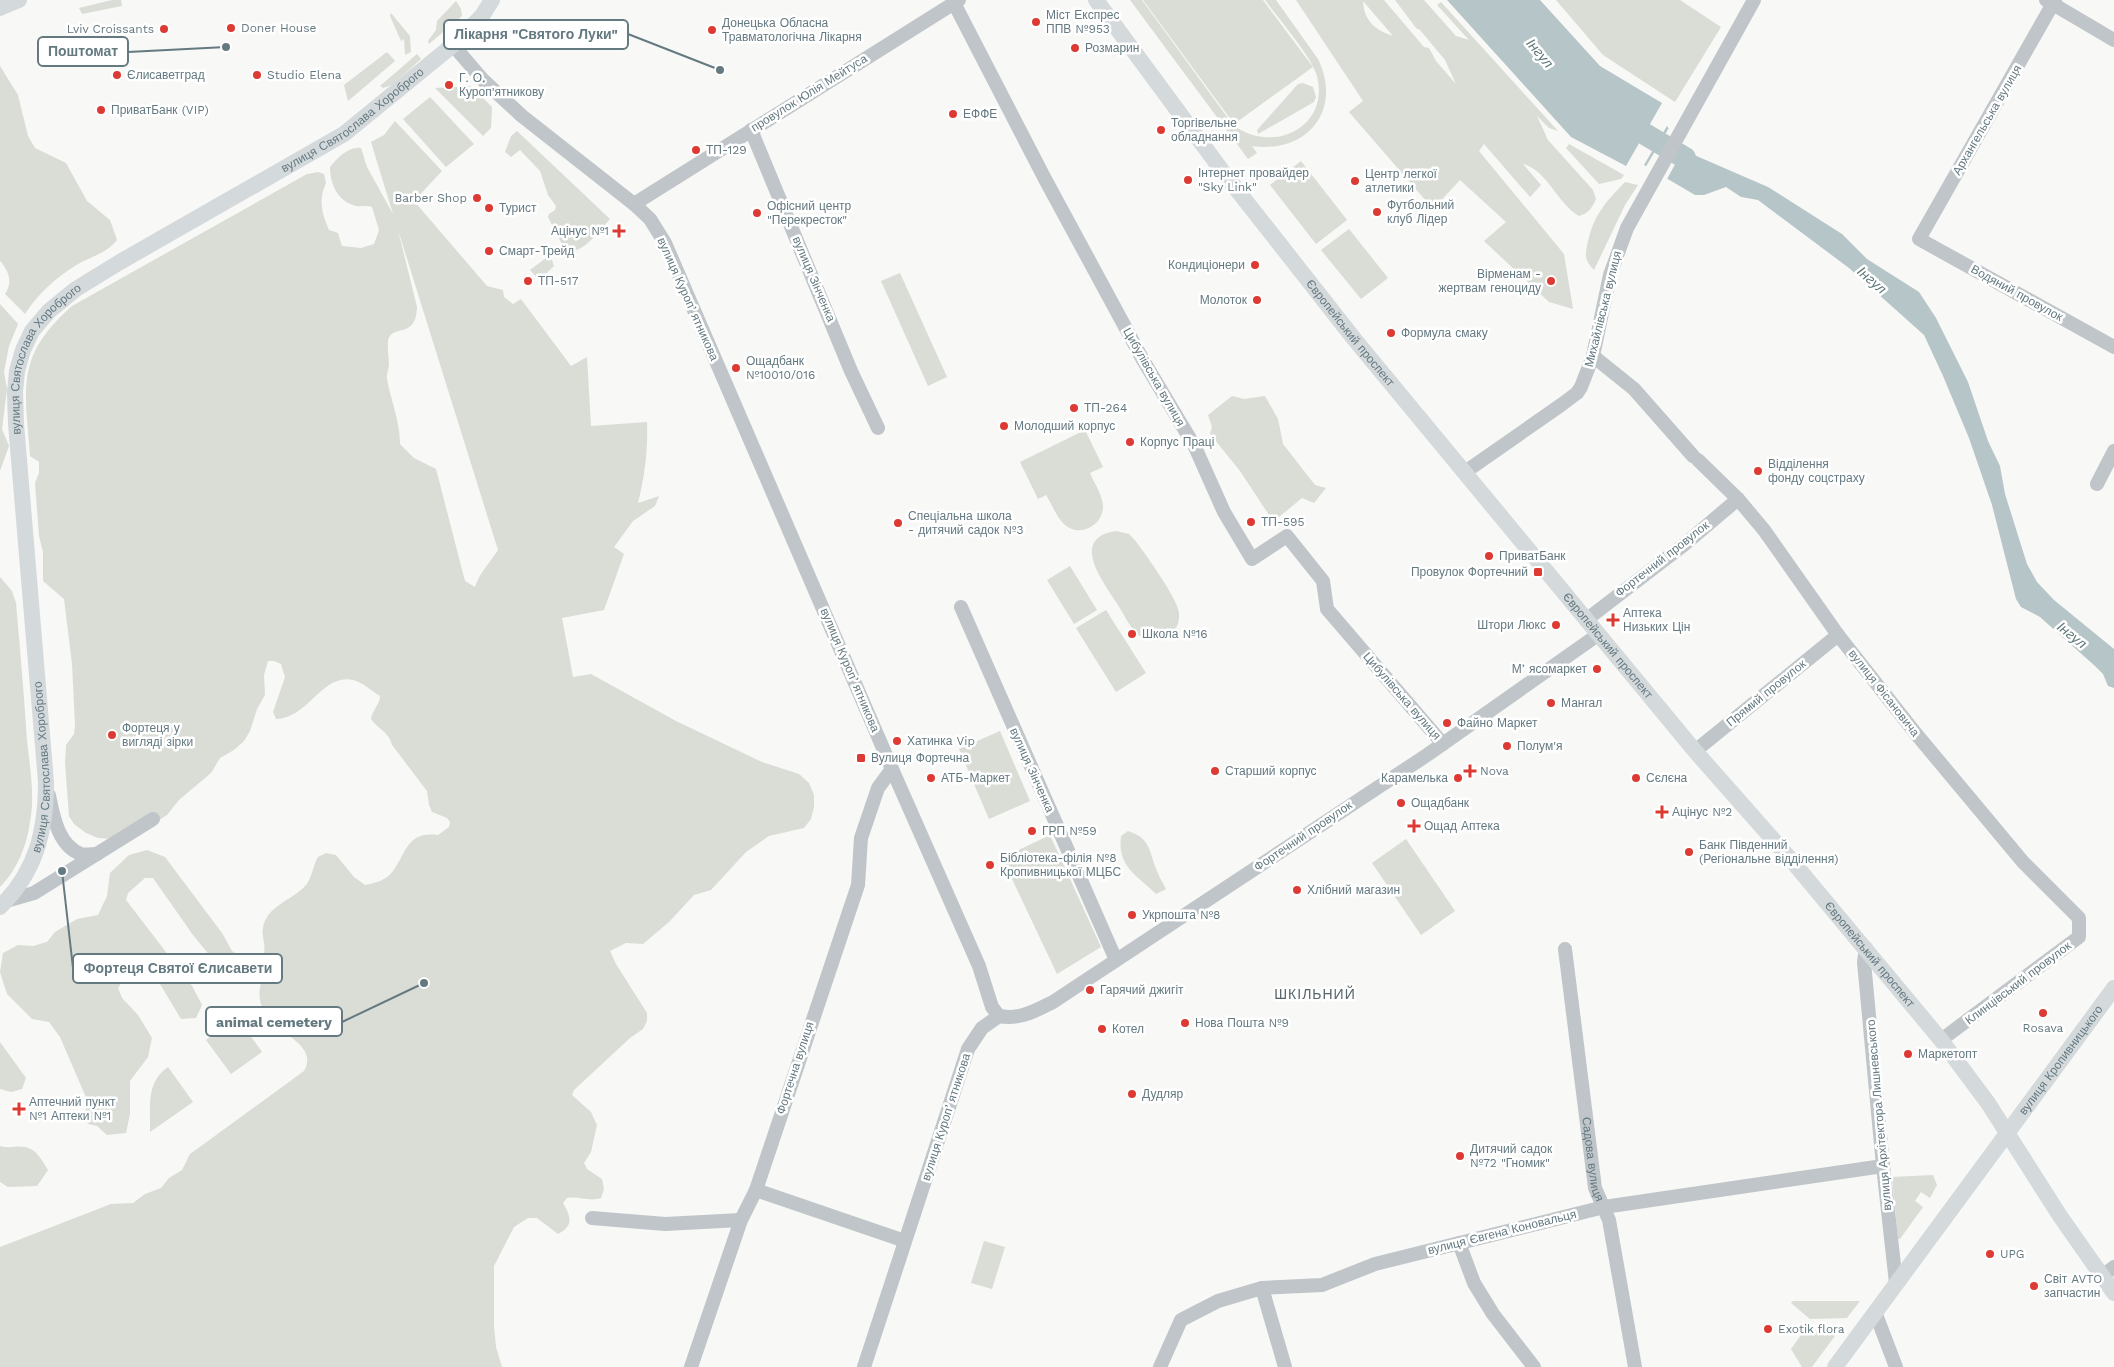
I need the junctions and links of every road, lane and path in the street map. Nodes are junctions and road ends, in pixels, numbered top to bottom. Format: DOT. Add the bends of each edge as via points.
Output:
graph roads {
  1 [pos="19,0"];
  2 [pos="492,0"];
  3 [pos="505,0"];
  4 [pos="1096,0"];
  5 [pos="1754,0"];
  6 [pos="2051,1"];
  7 [pos="957,2"];
  8 [pos="0,8"];
  9 [pos="484,8"];
  10 [pos="2114,40"];
  11 [pos="453,45"];
  12 [pos="751,130"];
  13 [pos="634,204"];
  14 [pos="1919,239"];
  15 [pos="2114,347"];
  16 [pos="1592,356"];
  17 [pos="878,428"];
  18 [pos="2114,452"];
  19 [pos="1465,472"];
  20 [pos="2097,484"];
  21 [pos="1738,499"];
  22 [pos="961,607"];
  23 [pos="1586,620"];
  24 [pos="1599,634"];
  25 [pos="1838,635"];
  26 [pos="1443,744"];
  27 [pos="1695,751"];
  28 [pos="892,769"];
  29 [pos="46,782"];
  30 [pos="153,819"];
  31 [pos="98,854"];
  32 [pos="3,904"];
  33 [pos="2079,918"];
  34 [pos="1866,948"];
  35 [pos="1565,949"];
  36 [pos="1116,960"];
  37 [pos="2114,988"];
  38 [pos="999,1016"];
  39 [pos="1941,1040"];
  40 [pos="2007,1132"];
  41 [pos="1883,1166"];
  42 [pos="756,1190"];
  43 [pos="1604,1207"];
  44 [pos="592,1218"];
  45 [pos="741,1220"];
  46 [pos="906,1241"];
  47 [pos="1459,1243"];
  48 [pos="2108,1272"];
  49 [pos="1896,1283"];
  50 [pos="1262,1288"];
  51 [pos="2114,1293"];
  52 [pos="1875,1312"];
  53 [pos="691,1367"];
  54 [pos="864,1367"];
  55 [pos="1160,1367"];
  56 [pos="1285,1367"];
  57 [pos="1534,1367"];
  58 [pos="1635,1367"];
  59 [pos="1835,1367"];
  60 [pos="1896,1367"];
  1 -- 8 [label="main road"];
  2 -- 9 [label="main road"];
  3 -- 9 [label="main road"];
  4 -- 19 [label="main road, Європейський проспект" via="1223,172"];
  5 -- 16 [label="street, Михайлівська вулиця" via="1648,188 1617,251"];
  6 -- 10 [label="street"];
  6 -- 14 [label="street, Архангельська вулиця"];
  7 -- 12 [label="street, провулок Юлія Мейтуса"];
  7 -- 26 [label="street, Цибулівська вулиця" via="1054,196 1143,360 1196,447 1224,512 1252,558 1287,536 1323,581 1327,609"];
  9 -- 11 [label="main road, вулиця Святослава Хороброго"];
  11 -- 13 [label="street, вулиця Куропʼятникова" via="483,80 522,116"];
  11 -- 29 [label="main road, вулиця Святослава Хороброго" via="344,134 76,289 49,311 32,331 17,371 15,392"];
  12 -- 13 [label="street, провулок Юлія Мейтуса"];
  12 -- 17 [label="street, вулиця Зінченка"];
  13 -- 28 [label="street, вулиця Куропʼятникова" via="650,219 665,243"];
  14 -- 15 [label="street, Водяний провулок"];
  16 -- 19 [label="street, Михайлівська вулиця" via="1576,393"];
  16 -- 21 [label="street, вулиця Фісановича" via="1634,389"];
  18 -- 20 [label="street"];
  19 -- 23 [label="main road, Європейський проспект"];
  21 -- 23 [label="street, Фортечний провулок"];
  21 -- 25 [label="street, вулиця Фісановича" via="1764,530"];
  22 -- 36 [label="street, вулиця Зінченка"];
  23 -- 24 [label="main road, Європейський проспект"];
  24 -- 26 [label="street, Фортечний провулок"];
  24 -- 27 [label="main road, Європейський проспект"];
  25 -- 27 [label="street, Прямий провулок"];
  25 -- 33 [label="street, вулиця Фісановича" via="2023,862"];
  26 -- 36 [label="street, Фортечний провулок"];
  27 -- 34 [label="main road, Європейський проспект"];
  28 -- 38 [label="street, вулиця Куропʼятникова" via="976,958 992,1007"];
  28 -- 42 [label="street, Фортечна вулиця" via="878,788 861,838 858,885"];
  29 -- 31 [label="street" via="56,823 69,847 82,854"];
  29 -- 32 [label="main road, вулиця Святослава Хороброго" via="45,818 40,841 21,882"];
  30 -- 31 [label="street"];
  31 -- 32 [label="street" via="34,893"];
  33 -- 39 [label="street, Клинцівський провулок" via="2079,937"];
  34 -- 39 [label="main road, Європейський проспект"];
  34 -- 41 [label="street, вулиця Архітектора Лишневського" via="1864,962"];
  35 -- 43 [label="street, Садова вулиця" via="1595,1188"];
  36 -- 38 [label="street, Фортечний провулок" via="1053,1002 1028,1014 1009,1018"];
  37 -- 40 [label="main road, вулиця Кропивницького"];
  38 -- 46 [label="street, вулиця Куропʼятникова" via="982,1028 968,1049"];
  39 -- 40 [label="main road, Європейський проспект"];
  40 -- 48 [label="main road, Європейський проспект"];
  40 -- 49 [label="main road"];
  41 -- 43 [label="street, вулиця Євгена Коновальця"];
  41 -- 49 [label="street, вулиця Архітектора Лишневського"];
  42 -- 45 [label="street, Фортечна вулиця"];
  42 -- 46 [label="street"];
  43 -- 47 [label="street, вулиця Євгена Коновальця"];
  43 -- 58 [label="street, Садова вулиця"];
  44 -- 45 [label="street" via="665,1224"];
  45 -- 53 [label="street, Фортечна вулиця"];
  46 -- 54 [label="street, вулиця Куропʼятникова"];
  47 -- 50 [label="street, вулиця Євгена Коновальця" via="1375,1264 1322,1285"];
  47 -- 57 [label="street" via="1474,1283 1493,1314"];
  48 -- 51 [label="main road, Європейський проспект"];
  49 -- 52 [label="main road"];
  50 -- 55 [label="street, вулиця Євгена Коновальця" via="1218,1301 1182,1320"];
  50 -- 56 [label="street"];
  52 -- 59 [label="main road"];
  52 -- 60 [label="street"];
}
